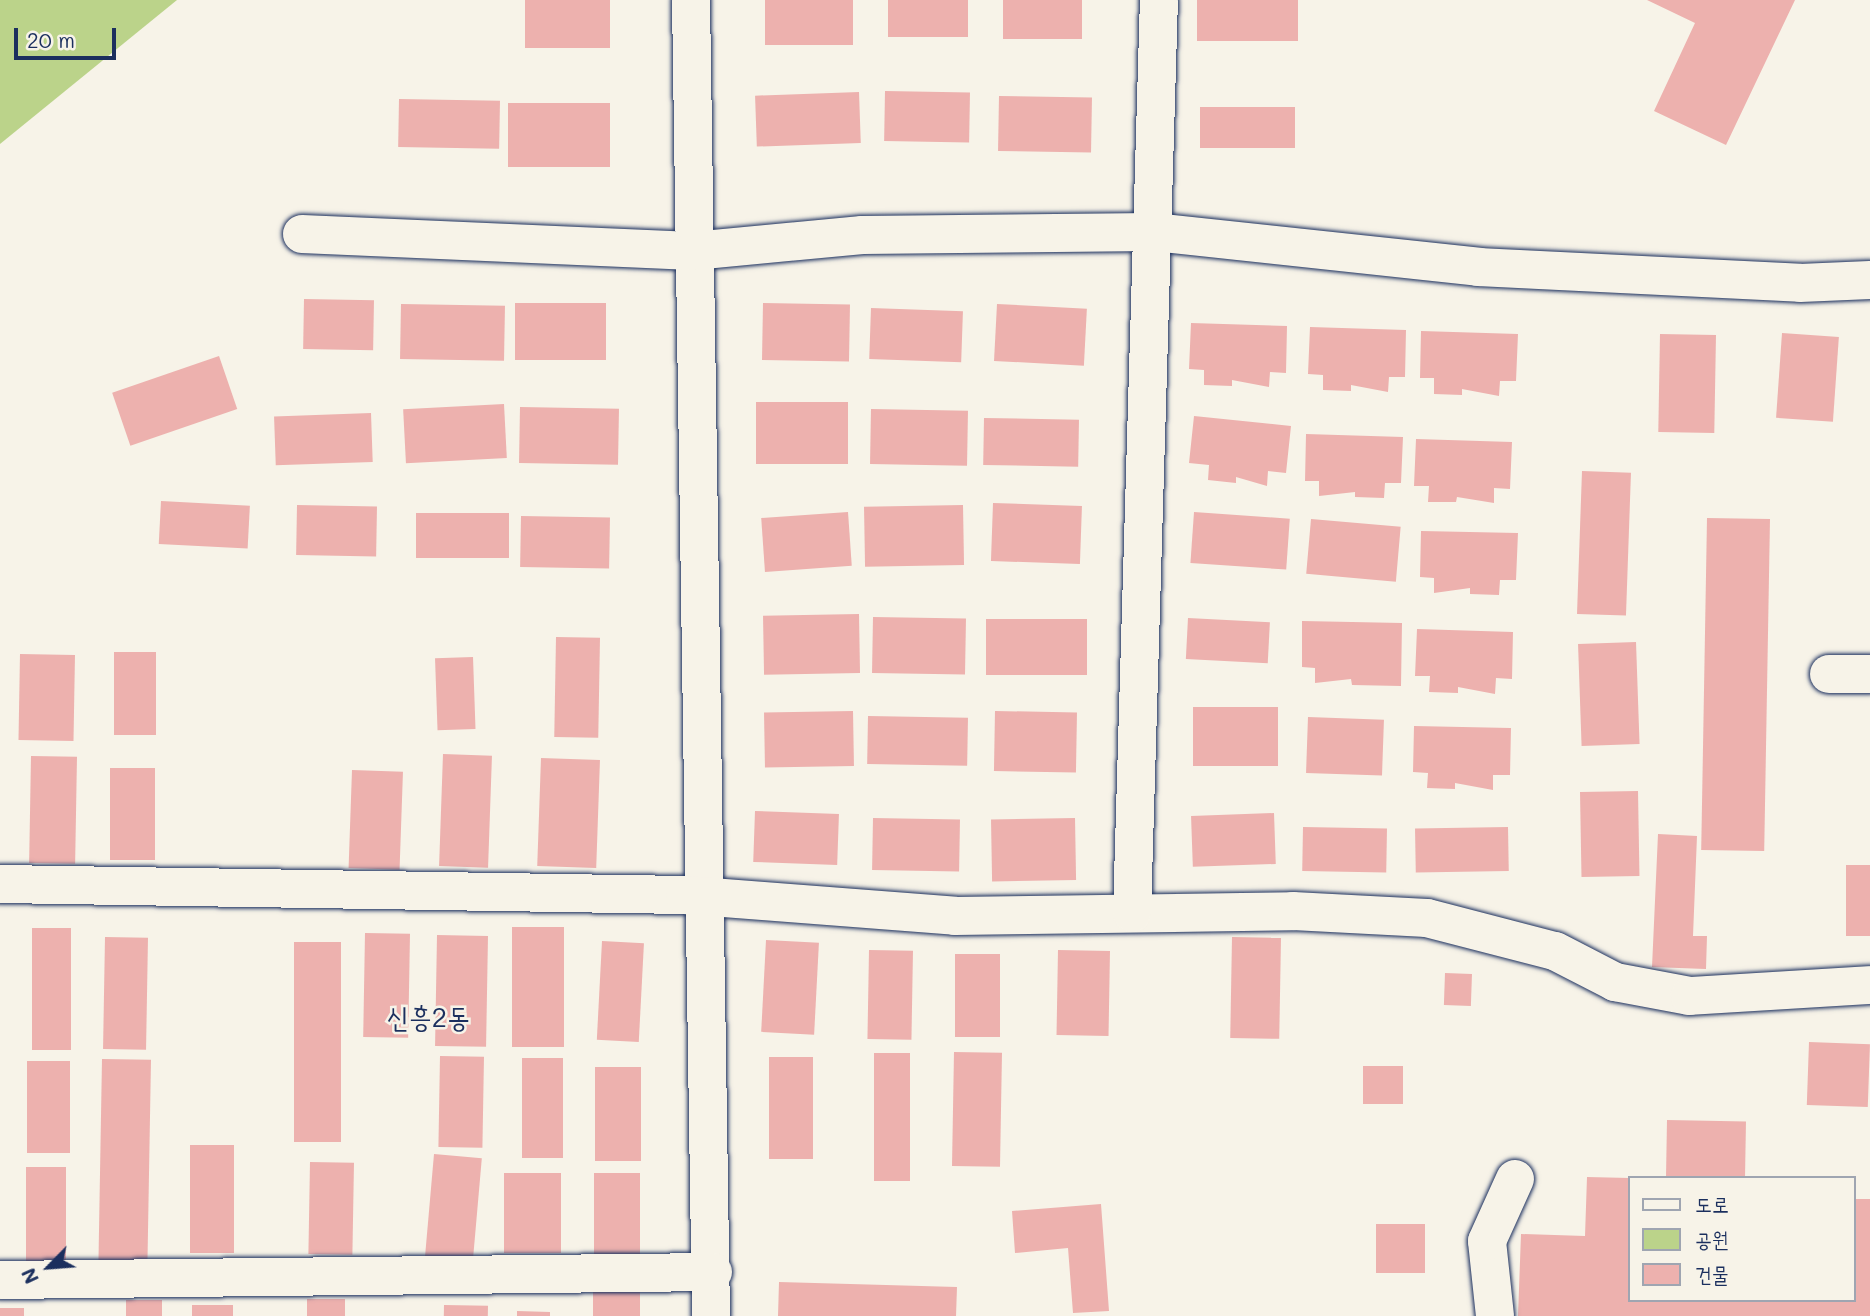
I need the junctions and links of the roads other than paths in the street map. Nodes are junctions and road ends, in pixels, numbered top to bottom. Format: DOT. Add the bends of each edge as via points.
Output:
graph roads {
  1 [pos="691,0"];
  2 [pos="1159,0"];
  3 [pos="1153,232"];
  4 [pos="302,234"];
  5 [pos="693,251"];
  6 [pos="1870,280"];
  7 [pos="1829,674"];
  8 [pos="1870,674"];
  9 [pos="0,884"];
  10 [pos="704,896"];
  11 [pos="1132,913"];
  12 [pos="1870,985"];
  13 [pos="1515,1179"];
  14 [pos="713,1272"];
  15 [pos="0,1280"];
  16 [pos="710,1316"];
  17 [pos="1495,1316"];
  1 -- 5 [label="street"];
  2 -- 3 [label="street"];
  3 -- 5 [label="street" via="862,235"];
  3 -- 6 [label="street" via="1478,267 1800,283"];
  3 -- 11 [label="street"];
  4 -- 5 [label="street"];
  5 -- 10 [label="street"];
  7 -- 8 [label="street"];
  9 -- 10 [label="street"];
  10 -- 11 [label="street" via="955,916"];
  10 -- 14 [label="street"];
  11 -- 12 [label="street" via="1293,911 1427,918 1555,951 1615,982 1690,996"];
  13 -- 17 [label="street" via="1487,1241"];
  14 -- 15 [label="street"];
  14 -- 16 [label="street"];
}
